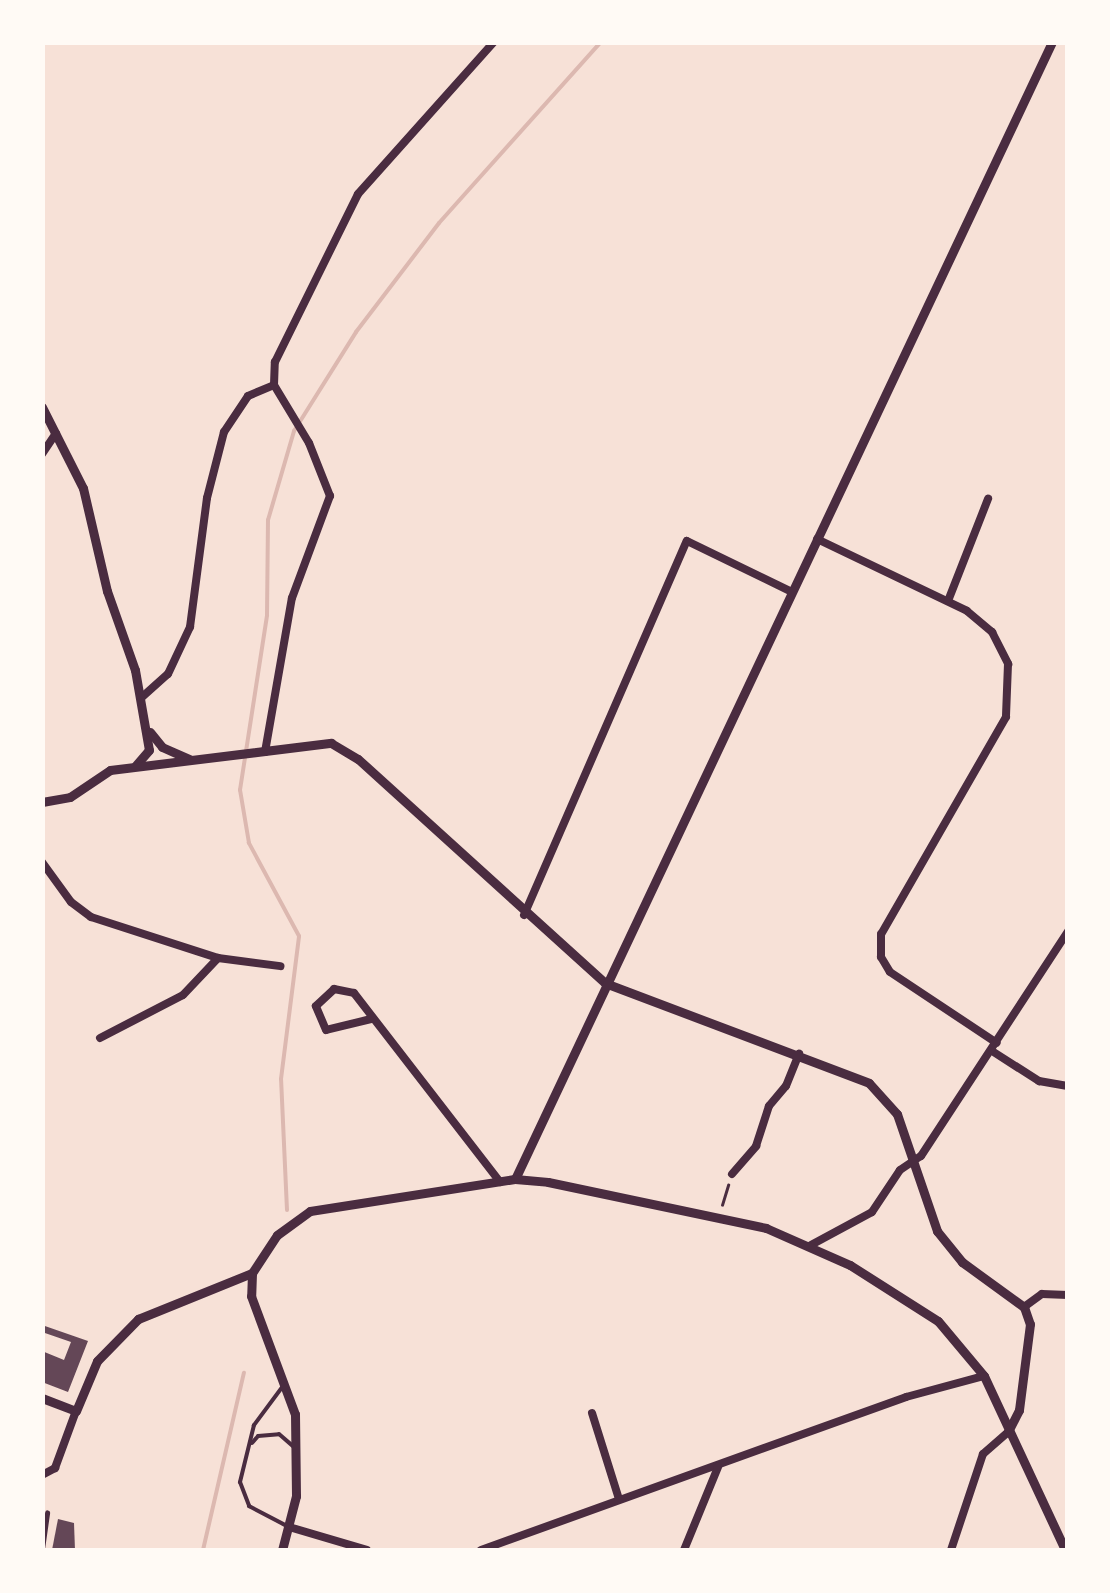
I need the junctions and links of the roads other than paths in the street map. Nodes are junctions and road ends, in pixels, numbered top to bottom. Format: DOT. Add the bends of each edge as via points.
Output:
graph roads {
  1 [pos="494,42"];
  2 [pos="1052,42"];
  3 [pos="274,386"];
  4 [pos="42,407"];
  5 [pos="56,433"];
  6 [pos="42,454"];
  7 [pos="988,499"];
  8 [pos="817,540"];
  9 [pos="792,592"];
  10 [pos="948,601"];
  11 [pos="141,698"];
  12 [pos="145,717"];
  13 [pos="260,754"];
  14 [pos="196,761"];
  15 [pos="133,767"];
  16 [pos="42,802"];
  17 [pos="42,862"];
  18 [pos="524,915"];
  19 [pos="1068,931"];
  20 [pos="218,958"];
  21 [pos="280,966"];
  22 [pos="604,983"];
  23 [pos="371,1020"];
  24 [pos="100,1038"];
  25 [pos="995,1047"];
  26 [pos="799,1054"];
  27 [pos="1068,1086"];
  28 [pos="913,1164"];
  29 [pos="732,1174"];
  30 [pos="515,1179"];
  31 [pos="500,1182"];
  32 [pos="811,1245"];
  33 [pos="252,1273"];
  34 [pos="1068,1296"];
  35 [pos="1024,1307"];
  36 [pos="984,1376"];
  37 [pos="284,1383"];
  38 [pos="42,1398"];
  39 [pos="76,1411"];
  40 [pos="592,1413"];
  41 [pos="1008,1432"];
  42 [pos="248,1446"];
  43 [pos="298,1454"];
  44 [pos="718,1466"];
  45 [pos="42,1475"];
  46 [pos="619,1500"];
  47 [pos="47,1512"];
  48 [pos="289,1527"];
  49 [pos="42,1549"];
  50 [pos="282,1550"];
  51 [pos="366,1550"];
  52 [pos="482,1550"];
  53 [pos="684,1550"];
  54 [pos="950,1550"];
  55 [pos="1066,1550"];
  1 -- 3 [label="street" via="358,194 276,362"];
  2 -- 8 [label="street"];
  3 -- 11 [label="street" via="248,396 236,410 214,468 190,627 168,674"];
  3 -- 13 [label="street" via="310,444 330,496 292,598"];
  4 -- 5 [label="street"];
  5 -- 6 [label="street"];
  5 -- 11 [label="street" via="82,488"];
  7 -- 10 [label="street"];
  8 -- 9 [label="street"];
  8 -- 10 [label="street"];
  9 -- 18 [label="street" via="687,541"];
  9 -- 22 [label="street"];
  10 -- 25 [label="street" via="992,632 1008,664 1012,696 1006,718 880,934 880,957 890,972"];
  11 -- 12 [label="street"];
  12 -- 14 [label="street" via="162,747"];
  12 -- 15 [label="street" via="149,750"];
  13 -- 14 [label="street"];
  13 -- 18 [label="street" via="331,743 358,759"];
  14 -- 15 [label="street"];
  15 -- 16 [label="street" via="94,777 56,804"];
  17 -- 20 [label="street" via="91,917"];
  18 -- 22 [label="street"];
  19 -- 25 [label="street"];
  20 -- 21 [label="street"];
  20 -- 24 [label="street" via="183,995"];
  22 -- 26 [label="street"];
  22 -- 30 [label="street"];
  23 -- 23 [label="street" via="354,993 334,988 316,1006 326,1030"];
  23 -- 31 [label="street"];
  25 -- 27 [label="street" via="1039,1081"];
  25 -- 28 [label="street"];
  26 -- 28 [label="street" via="881,1091 898,1114"];
  26 -- 29 [label="street" via="769,1106 756,1146"];
  28 -- 32 [label="street" via="900,1170 872,1212"];
  28 -- 35 [label="street" via="937,1231 962,1262"];
  30 -- 31 [label="street"];
  30 -- 32 [label="street" via="634,1196"];
  31 -- 33 [label="street" via="310,1211 277,1235"];
  32 -- 36 [label="street" via="938,1321"];
  33 -- 37 [label="street" via="251,1296"];
  33 -- 39 [label="street" via="138,1319 97,1361"];
  34 -- 35 [label="street" via="1042,1294"];
  35 -- 41 [label="street" via="1030,1324 1019,1410"];
  36 -- 41 [label="street"];
  36 -- 44 [label="street"];
  37 -- 42 [label="lane" via="254,1425"];
  37 -- 43 [label="street" via="296,1414"];
  38 -- 39 [label="street"];
  39 -- 45 [label="street" via="55,1468"];
  40 -- 46 [label="street"];
  41 -- 54 [label="street" via="983,1454"];
  41 -- 55 [label="street"];
  42 -- 43 [label="lane" via="258,1436 279,1434"];
  42 -- 48 [label="lane" via="241,1496"];
  43 -- 48 [label="street"];
  44 -- 46 [label="street"];
  44 -- 53 [label="street"];
  46 -- 52 [label="street"];
  47 -- 49 [label="street"];
  48 -- 50 [label="street"];
  48 -- 51 [label="street"];
}
